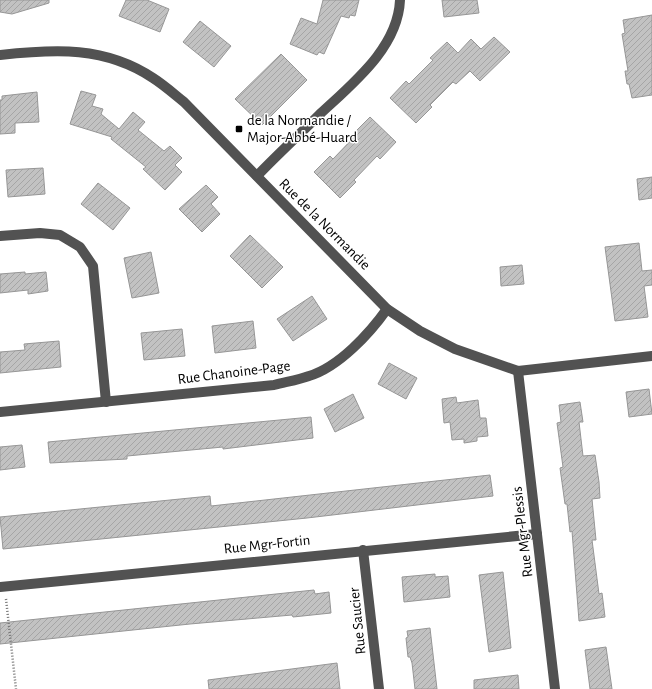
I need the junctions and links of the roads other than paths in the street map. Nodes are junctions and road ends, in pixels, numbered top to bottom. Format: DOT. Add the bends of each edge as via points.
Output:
graph roads {
  1 [pos="400,0"];
  2 [pos="0,54"];
  3 [pos="256,176"];
  4 [pos="0,236"];
  5 [pos="387,309"];
  6 [pos="652,356"];
  7 [pos="518,371"];
  8 [pos="106,402"];
  9 [pos="0,412"];
  10 [pos="537,534"];
  11 [pos="363,550"];
  12 [pos="2,586"];
  13 [pos="379,689"];
  14 [pos="555,689"];
  1 -- 3 [label="street" via="396,21 377,56 356,80"];
  2 -- 3 [label="street, Rue de la Normandie" via="38,50 84,51 115,58 152,77 184,102"];
  3 -- 5 [label="street, Rue de la Normandie"];
  4 -- 8 [label="street" via="40,233 60,235 80,247 92,266"];
  5 -- 7 [label="street, Rue de la Normandie" via="420,331 455,349"];
  5 -- 8 [label="street, Rue Chanoine-Page" via="373,329 341,358 311,376 274,385"];
  6 -- 7 [label="street, Rue de la Normandie"];
  7 -- 10 [label="street, Rue Mgr-Plessis"];
  8 -- 9 [label="street, Rue Chanoine-Page"];
  10 -- 11 [label="street, Rue Mgr-Fortin"];
  10 -- 14 [label="street, Rue Mgr-Plessis"];
  11 -- 12 [label="street, Rue Mgr-Fortin"];
  11 -- 13 [label="street, Rue Saucier"];
}
